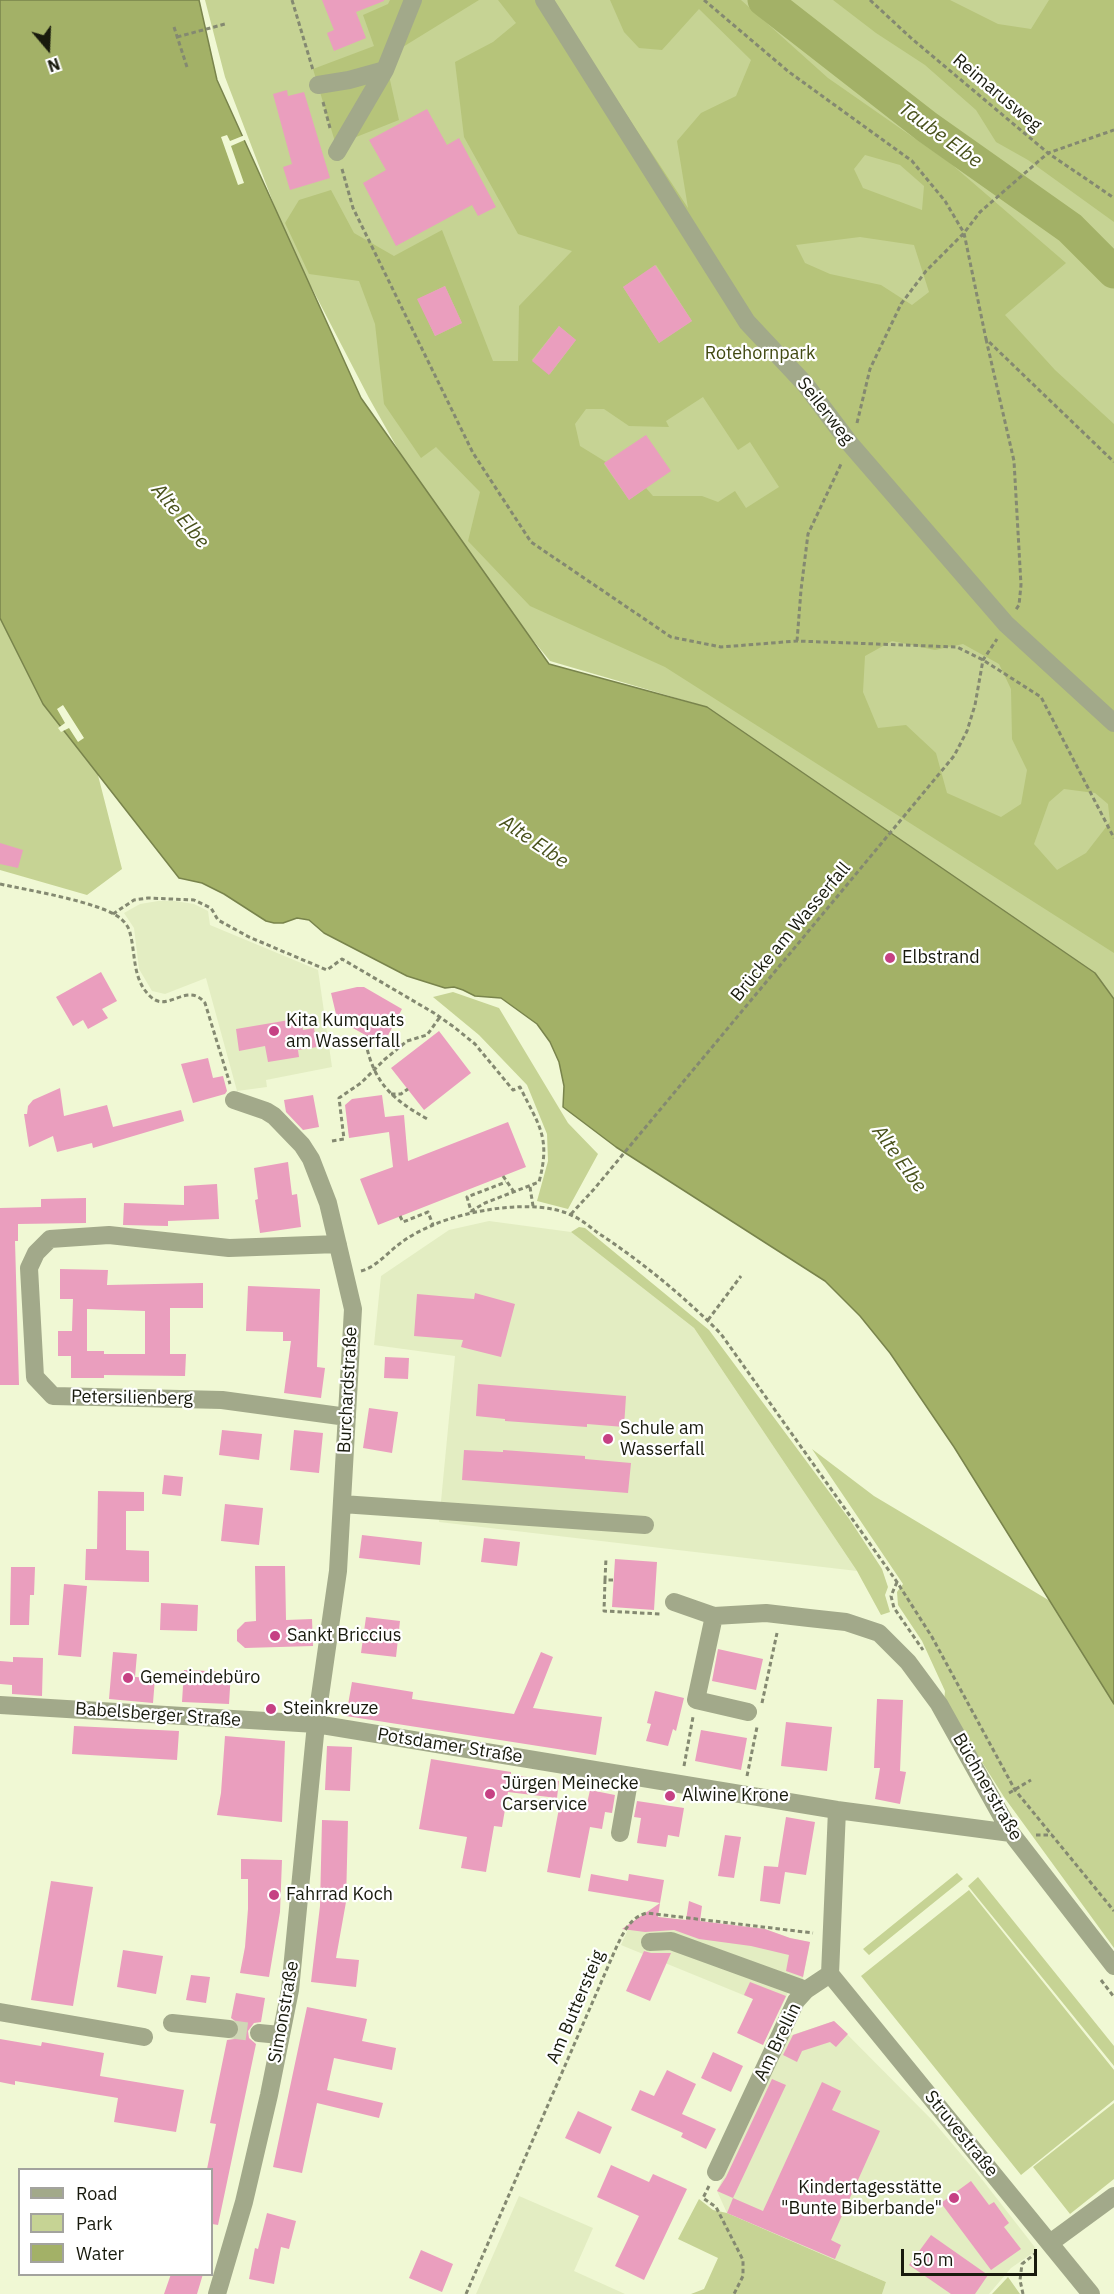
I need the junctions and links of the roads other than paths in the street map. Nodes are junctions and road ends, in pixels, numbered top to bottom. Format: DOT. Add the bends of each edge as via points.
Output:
graph roads {
  1 [pos="413,0"];
  2 [pos="544,0"];
  3 [pos="385,70"];
  4 [pos="318,85"];
  5 [pos="337,152"];
  6 [pos="1114,723"];
  7 [pos="234,1100"];
  8 [pos="338,1244"];
  9 [pos="347,1417"];
  10 [pos="342,1503"];
  11 [pos="645,1525"];
  12 [pos="674,1602"];
  13 [pos="714,1616"];
  14 [pos="0,1705"];
  15 [pos="748,1712"];
  16 [pos="316,1725"];
  17 [pos="630,1776"];
  18 [pos="837,1810"];
  19 [pos="620,1833"];
  20 [pos="1011,1833"];
  21 [pos="650,1942"];
  22 [pos="1114,1966"];
  23 [pos="830,1974"];
  24 [pos="806,1990"];
  25 [pos="0,2012"];
  26 [pos="172,2023"];
  27 [pos="229,2029"];
  28 [pos="258,2033"];
  29 [pos="280,2035"];
  30 [pos="144,2037"];
  31 [pos="716,2172"];
  32 [pos="1114,2196"];
  33 [pos="1050,2243"];
  34 [pos="217,2294"];
  35 [pos="1091,2294"];
  1 -- 3 [label="street"];
  2 -- 6 [label="street, Seilerweg" via="747,322 805,384 851,445 1006,624"];
  3 -- 4 [label="street"];
  3 -- 5 [label="street"];
  7 -- 8 [label="street, Burchardstraße" via="274,1116 302,1144 318,1174"];
  8 -- 9 [label="street, Burchardstraße" via="352,1309"];
  8 -- 9 [label="street, Petersilienberg" via="229,1248 109,1235 50,1239 36,1253 29,1268 35,1377 53,1396 222,1400"];
  9 -- 10 [label="street, Burchardstraße"];
  10 -- 11 [label="street"];
  10 -- 16 [label="street, Burchardstraße" via="338,1571"];
  12 -- 13 [label="street"];
  13 -- 15 [label="street" via="696,1700"];
  13 -- 20 [label="street, Büchnerstraße" via="766,1613 846,1622 879,1633 908,1662 939,1704"];
  14 -- 16 [label="street, Babelsberger Straße"];
  16 -- 17 [label="street, Potsdamer Straße"];
  16 -- 29 [label="street, Simonstraße" via="290,1990"];
  17 -- 18 [label="street, Potsdamer Straße"];
  17 -- 19 [label="street"];
  18 -- 20 [label="street, Potsdamer Straße"];
  18 -- 23 [label="street"];
  20 -- 22 [label="street, Büchnerstraße"];
  21 -- 24 [label="street" via="671,1941"];
  23 -- 24 [label="street, Am Brellin"];
  23 -- 33 [label="street, Struvestraße"];
  24 -- 31 [label="street, Am Brellin" via="796,2001"];
  25 -- 30 [label="street"];
  26 -- 27 [label="street"];
  28 -- 29 [label="street"];
  29 -- 34 [label="street, Simonstraße" via="244,2202"];
  32 -- 33 [label="street"];
  33 -- 35 [label="street, Struvestraße"];
}
